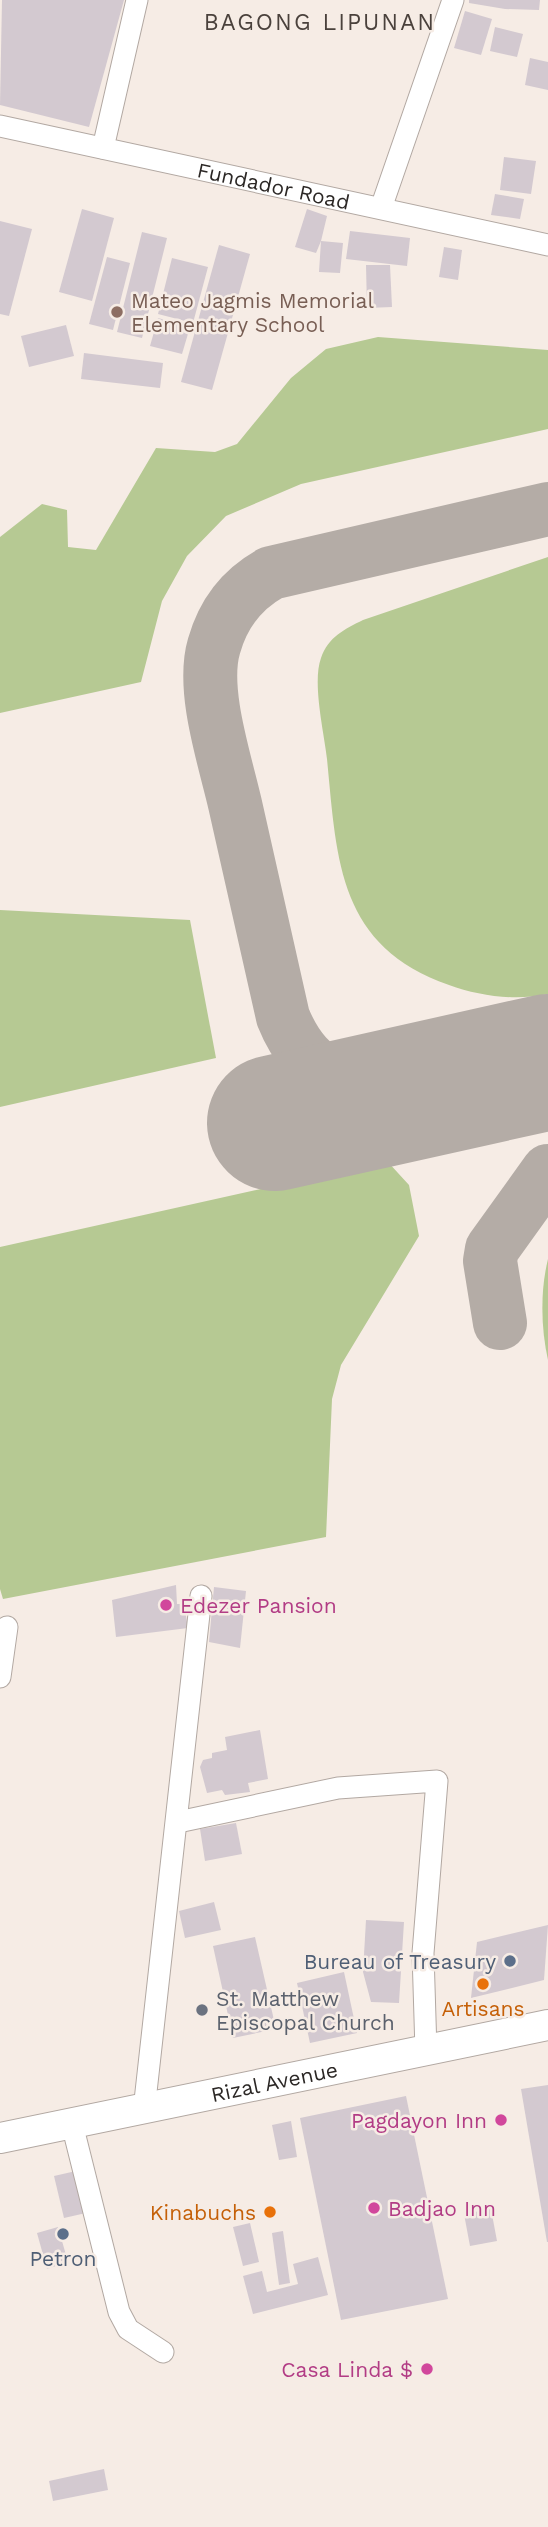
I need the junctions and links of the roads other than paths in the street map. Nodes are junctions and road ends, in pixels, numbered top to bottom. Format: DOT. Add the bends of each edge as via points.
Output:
graph roads {
  1 [pos="137,0"];
  2 [pos="453,0"];
  3 [pos="0,126"];
  4 [pos="103,148"];
  5 [pos="381,208"];
  6 [pos="548,245"];
  7 [pos="201,1596"];
  8 [pos="6,1627"];
  9 [pos="0,1677"];
  10 [pos="178,1822"];
  11 [pos="548,2025"];
  12 [pos="426,2051"];
  13 [pos="144,2110"];
  14 [pos="72,2124"];
  15 [pos="0,2138"];
  16 [pos="163,2352"];
  1 -- 4 [label="street"];
  2 -- 5 [label="street"];
  3 -- 4 [label="street, Fundador Road"];
  4 -- 5 [label="street, Fundador Road"];
  5 -- 6 [label="street, Fundador Road"];
  7 -- 10 [label="street"];
  8 -- 9 [label="street"];
  10 -- 12 [label="street" via="338,1788 437,1781 423,1953"];
  10 -- 13 [label="street"];
  11 -- 12 [label="street, Rizal Avenue"];
  12 -- 13 [label="street, Rizal Avenue"];
  13 -- 14 [label="street, Rizal Avenue"];
  14 -- 15 [label="street, Rizal Avenue"];
  14 -- 16 [label="street" via="118,2312 128,2329"];
}
